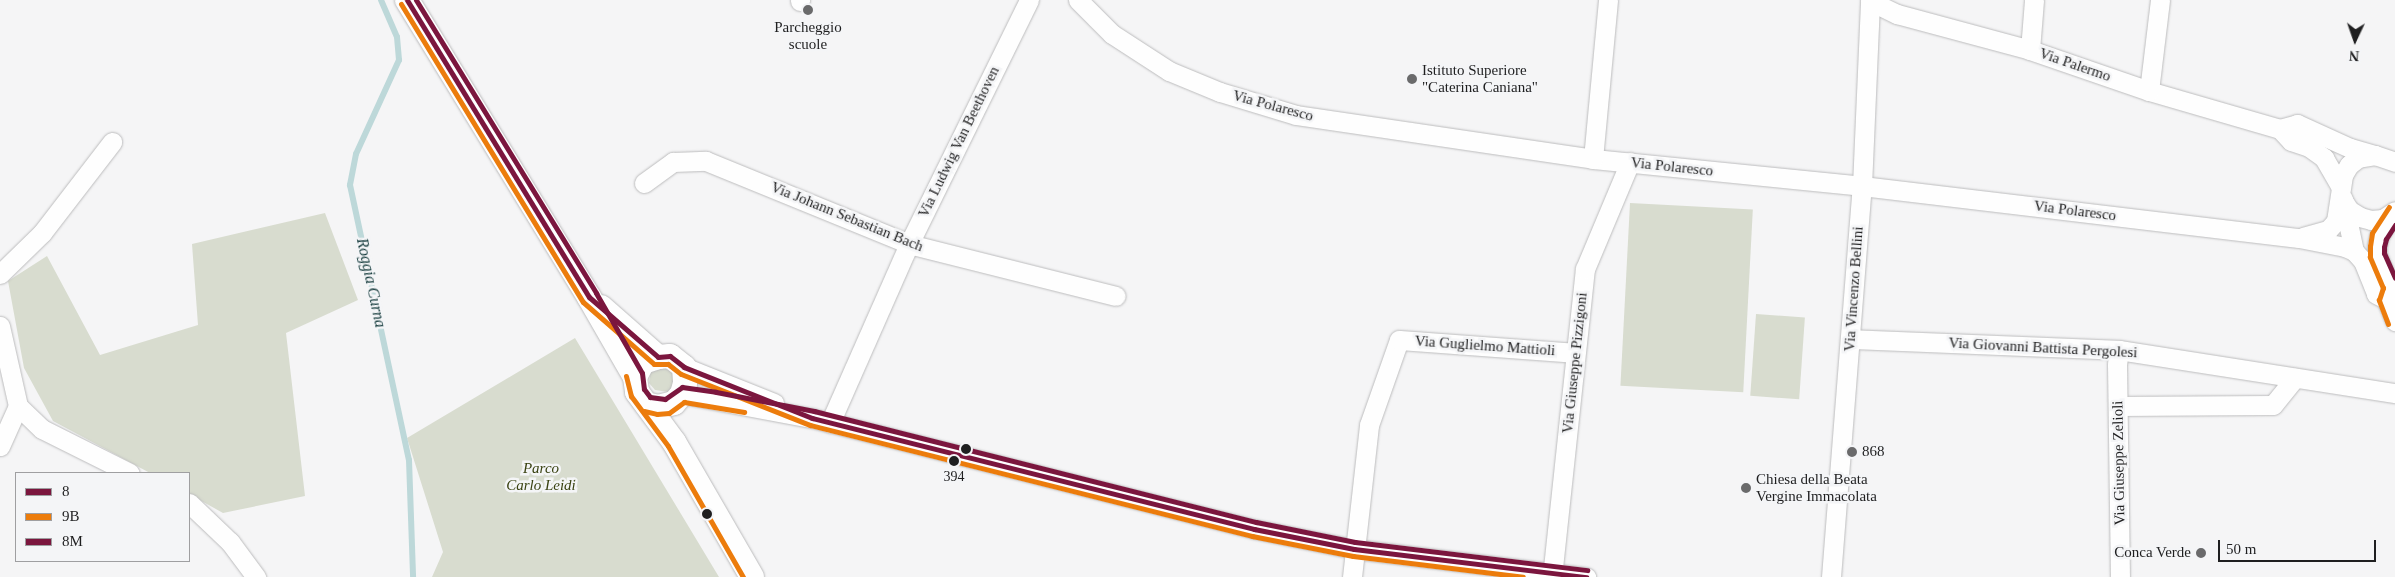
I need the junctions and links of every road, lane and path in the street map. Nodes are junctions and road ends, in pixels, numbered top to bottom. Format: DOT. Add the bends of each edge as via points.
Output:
graph roads {
  1 [pos="407,0"];
  2 [pos="1028,0"];
  3 [pos="1078,0"];
  4 [pos="1608,0"];
  5 [pos="1870,0"];
  6 [pos="2034,0"];
  7 [pos="2160,0"];
  8 [pos="2030,50"];
  9 [pos="2150,91"];
  10 [pos="2280,128"];
  11 [pos="112,142"];
  12 [pos="1593,159"];
  13 [pos="2389,160"];
  14 [pos="1630,162"];
  15 [pos="644,183"];
  16 [pos="1862,186"];
  17 [pos="2341,193"];
  18 [pos="2394,213"];
  19 [pos="2299,238"];
  20 [pos="909,244"];
  21 [pos="2354,250"];
  22 [pos="0,274"];
  23 [pos="1116,296"];
  24 [pos="589,297"];
  25 [pos="2386,299"];
  26 [pos="2395,320"];
  27 [pos="0,326"];
  28 [pos="1850,339"];
  29 [pos="2119,350"];
  30 [pos="1575,353"];
  31 [pos="658,357"];
  32 [pos="684,367"];
  33 [pos="635,377"];
  34 [pos="2295,378"];
  35 [pos="2395,393"];
  36 [pos="678,398"];
  37 [pos="646,404"];
  38 [pos="18,406"];
  39 [pos="2118,406"];
  40 [pos="812,418"];
  41 [pos="830,423"];
  42 [pos="674,442"];
  43 [pos="0,446"];
  44 [pos="128,472"];
  45 [pos="190,504"];
  46 [pos="1354,549"];
  47 [pos="1552,575"];
  48 [pos="256,577"];
  49 [pos="752,577"];
  50 [pos="1352,577"];
  51 [pos="1586,577"];
  52 [pos="1831,577"];
  53 [pos="2120,577"];
  1 -- 24 [label="street"];
  2 -- 20 [label="street, Via Ludwig Van Beethoven"];
  3 -- 12 [label="street, Via Polaresco" via="1112,34 1169,71 1220,92 1296,115"];
  4 -- 12 [label="street"];
  5 -- 8 [label="street, Via Palermo" via="1897,14"];
  5 -- 16 [label="street, Via Vincenzo Bellini"];
  6 -- 8 [label="street"];
  7 -- 9 [label="street"];
  8 -- 9 [label="street, Via Palermo"];
  9 -- 10 [label="street, Via Palermo"];
  10 -- 13 [label="street, Via Palermo" via="2296,124 2350,148"];
  10 -- 17 [label="street, Via Palermo" via="2292,141 2309,147 2324,158"];
  11 -- 22 [label="street" via="42,233"];
  12 -- 14 [label="street, Via Polaresco"];
  13 -- 17 [label="street, Via Polaresco" via="2358,158 2343,175"];
  14 -- 16 [label="street, Via Polaresco"];
  14 -- 30 [label="street, Via Giuseppe Pizzigoni" via="1585,269"];
  15 -- 20 [label="street, Via Johann Sebastian Bach" via="673,162 706,161"];
  16 -- 19 [label="street, Via Polaresco"];
  16 -- 28 [label="street, Via Vincenzo Bellini"];
  17 -- 18 [label="street" via="2349,210 2360,217 2383,219"];
  17 -- 19 [label="street, Via Polaresco" via="2332,227"];
  17 -- 21 [label="street"];
  18 -- 25 [label="street" via="2379,236 2377,246 2377,255 2390,288"];
  19 -- 21 [label="street, Via Polaresco"];
  20 -- 23 [label="street, Via Johann Sebastian Bach"];
  20 -- 41 [label="street, Via Ludwig Van Beethoven"];
  21 -- 25 [label="street" via="2363,262 2376,294"];
  24 -- 31 [label="street"];
  24 -- 33 [label="street"];
  25 -- 26 [label="street"];
  27 -- 38 [label="street"];
  28 -- 29 [label="street, Via Giovanni Battista Pergolesi"];
  28 -- 52 [label="street, Via Vincenzo Bellini"];
  29 -- 34 [label="street, Via Giovanni Battista Pergolesi"];
  29 -- 39 [label="street, Via Giuseppe Zelioli"];
  30 -- 46 [label="street, Via Guglielmo Mattioli" via="1399,340 1369,425"];
  30 -- 47 [label="street, Via Giuseppe Pizzigoni"];
  31 -- 32 [label="street" via="670,356"];
  31 -- 33 [label="street" via="644,362"];
  32 -- 36 [label="street" via="685,383"];
  32 -- 40 [label="street"];
  33 -- 37 [label="street" via="637,392"];
  34 -- 35 [label="street, Via Giovanni Battista Pergolesi"];
  34 -- 39 [label="street" via="2273,405"];
  36 -- 37 [label="street" via="658,407"];
  36 -- 40 [label="street"];
  36 -- 42 [label="street"];
  37 -- 42 [label="street"];
  38 -- 43 [label="street"];
  38 -- 44 [label="street" via="42,428"];
  39 -- 53 [label="street, Via Giuseppe Zelioli"];
  40 -- 41 [label="street"];
  41 -- 46 [label="street" via="1254,529"];
  42 -- 49 [label="street"];
  45 -- 48 [label="street" via="230,542"];
  46 -- 47 [label="street"];
  46 -- 50 [label="street"];
  47 -- 51 [label="street"];
}
